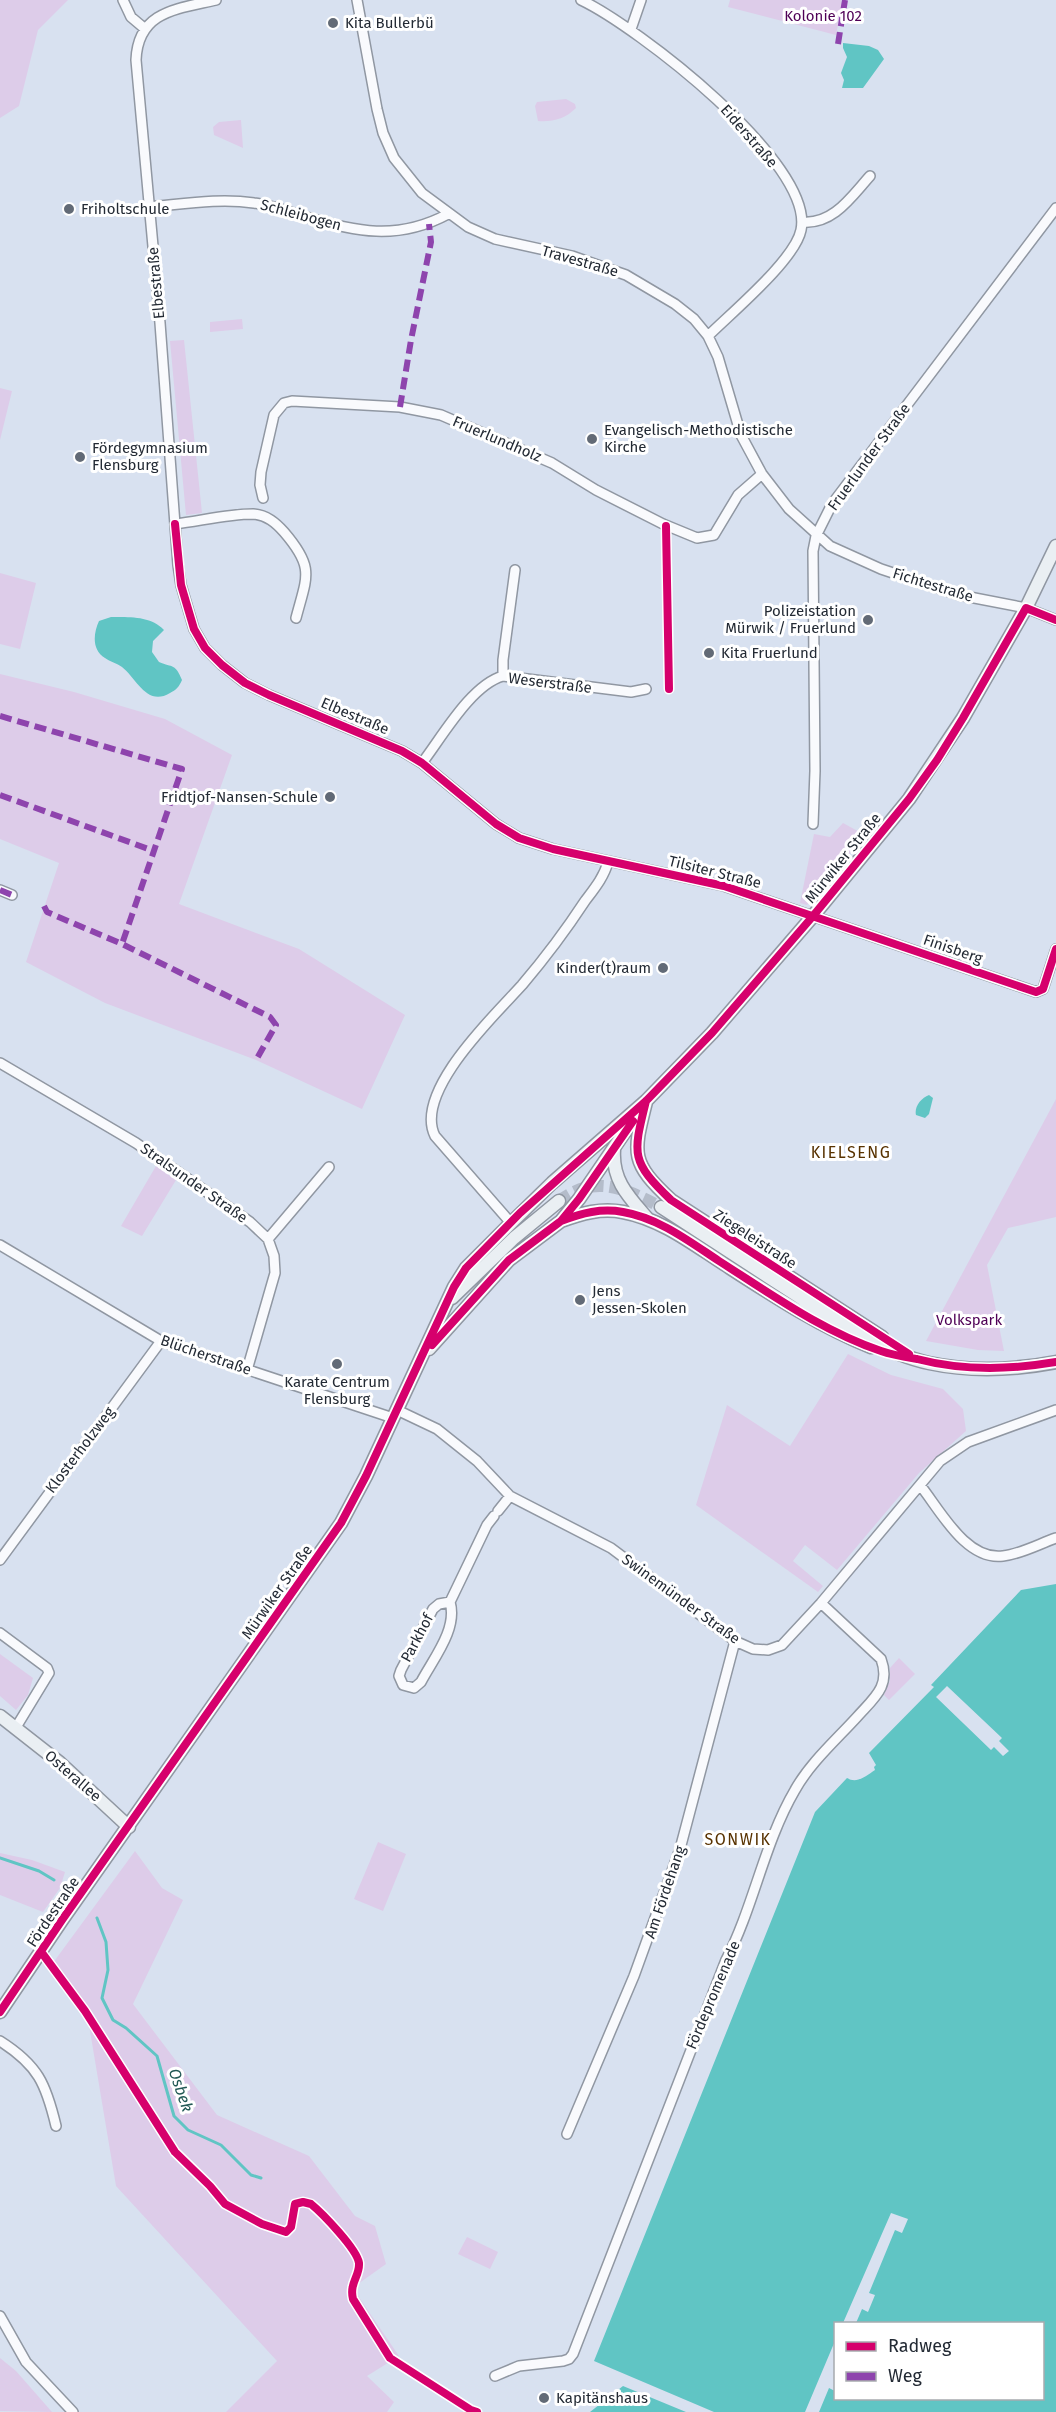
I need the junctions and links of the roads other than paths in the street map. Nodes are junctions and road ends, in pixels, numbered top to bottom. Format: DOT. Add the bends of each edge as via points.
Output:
graph roads {
  1 [pos="123,0"];
  2 [pos="216,0"];
  3 [pos="357,0"];
  4 [pos="581,0"];
  5 [pos="641,0"];
  6 [pos="144,28"];
  7 [pos="631,29"];
  8 [pos="870,176"];
  9 [pos="149,207"];
  10 [pos="1056,208"];
  11 [pos="448,214"];
  12 [pos="802,222"];
  13 [pos="708,336"];
  14 [pos="762,474"];
  15 [pos="263,498"];
  16 [pos="175,524"];
  17 [pos="816,536"];
  18 [pos="1056,546"];
  19 [pos="515,570"];
  20 [pos="1026,608"];
  21 [pos="296,618"];
  22 [pos="1056,620"];
  23 [pos="503,676"];
  24 [pos="646,689"];
  25 [pos="422,762"];
  26 [pos="813,824"];
  27 [pos="608,862"];
  28 [pos="0,891"];
  29 [pos="12,895"];
  30 [pos="813,916"];
  31 [pos="1056,949"];
  32 [pos="0,1063"];
  33 [pos="646,1101"];
  34 [pos="633,1113"];
  35 [pos="614,1148"];
  36 [pos="328,1167"];
  37 [pos="559,1201"];
  38 [pos="661,1207"];
  39 [pos="647,1219"];
  40 [pos="561,1221"];
  41 [pos="511,1222"];
  42 [pos="268,1239"];
  43 [pos="0,1245"];
  44 [pos="445,1305"];
  45 [pos="161,1341"];
  46 [pos="421,1358"];
  47 [pos="919,1360"];
  48 [pos="1056,1362"];
  49 [pos="247,1370"];
  50 [pos="1056,1410"];
  51 [pos="395,1414"];
  52 [pos="920,1485"];
  53 [pos="510,1496"];
  54 [pos="1056,1538"];
  55 [pos="0,1560"];
  56 [pos="450,1602"];
  57 [pos="821,1603"];
  58 [pos="0,1633"];
  59 [pos="735,1641"];
  60 [pos="0,1716"];
  61 [pos="15,1729"];
  62 [pos="129,1827"];
  63 [pos="0,2012"];
  64 [pos="0,2041"];
  65 [pos="56,2126"];
  66 [pos="567,2134"];
  67 [pos="0,2316"];
  68 [pos="495,2376"];
  69 [pos="73,2412"];
  1 -- 6 [label="street" via="131,17"];
  2 -- 6 [label="street" via="168,11"];
  3 -- 11 [label="street, Travestraße" via="383,134 410,180"];
  4 -- 7 [label="street, Eiderstraße"];
  5 -- 7 [label="street"];
  6 -- 9 [label="street, Elbestraße" via="135,60"];
  7 -- 12 [label="street, Eiderstraße" via="695,79 769,153 794,196"];
  8 -- 12 [label="street" via="839,211 824,220"];
  9 -- 11 [label="street, Schleibogen" via="242,201 334,225 384,232 406,231"];
  9 -- 16 [label="street, Elbestraße"];
  10 -- 17 [label="street, Fruerlunder Straße" via="832,504"];
  11 -- 13 [label="street, Travestraße" via="495,239 572,256 626,275 675,304"];
  12 -- 13 [label="street" via="790,251"];
  13 -- 14 [label="street, Travestraße" via="741,435"];
  14 -- 15 [label="street, Fruerlundholz" via="738,495 714,536 697,538 628,508 534,454 441,415 400,407 292,401 284,403 274,415 261,472"];
  14 -- 17 [label="street, Travestraße"];
  16 -- 21 [label="street" via="253,514 272,520 301,552 305,563"];
  16 -- 25 [label="street, Elbestraße" via="181,585 194,629 222,665 244,683"];
  17 -- 20 [label="street, Fichtestraße" via="845,555 881,569 958,595"];
  17 -- 26 [label="street, Fruerlunder Straße"];
  18 -- 20 [label="main road, Mürwiker Straße"];
  19 -- 23 [label="street"];
  20 -- 22 [label="street, Fichtestraße"];
  20 -- 30 [label="main road, Mürwiker Straße" via="937,760"];
  23 -- 24 [label="street, Weserstraße" via="621,691"];
  23 -- 25 [label="street, Weserstraße" via="476,693"];
  25 -- 27 [label="street, Elbestraße" via="479,812 519,838"];
  27 -- 30 [label="street, Tilsiter Straße" via="724,886"];
  27 -- 41 [label="street" via="601,878 547,954 474,1036 432,1108 431,1127 435,1136"];
  28 -- 29 [label="street"];
  30 -- 31 [label="street, Finisberg" via="1036,992 1043,989"];
  30 -- 33 [label="main road, Mürwiker Straße"];
  32 -- 42 [label="street, Stralsunder Straße" via="136,1143 250,1222"];
  33 -- 34 [label="main road, Mürwiker Straße"];
  33 -- 35 [label="main road, Mürwiker Straße"];
  33 -- 47 [label="main road, Ziegeleistraße" via="636,1143 638,1158 650,1180 671,1200"];
  34 -- 35 [label="main road" via="618,1133"];
  34 -- 41 [label="main road, Mürwiker Straße"];
  35 -- 39 [label="main road, Ziegeleistraße" via="617,1178"];
  35 -- 40 [label="main road, Mürwiker Straße"];
  36 -- 42 [label="street"];
  37 -- 44 [label="main road"];
  38 -- 47 [label="main road, Ziegeleistraße" via="843,1325"];
  39 -- 40 [label="main road, Ziegeleistraße" via="597,1210"];
  39 -- 47 [label="main road, Ziegeleistraße" via="809,1318 883,1352"];
  40 -- 46 [label="main road, Mürwiker Straße" via="509,1260"];
  41 -- 44 [label="main road, Mürwiker Straße" via="466,1268"];
  42 -- 49 [label="street" via="275,1273"];
  43 -- 45 [label="street, Blücherstraße"];
  44 -- 46 [label="main road, Mürwiker Straße"];
  45 -- 49 [label="street, Blücherstraße"];
  45 -- 55 [label="street, Klosterholzweg"];
  46 -- 51 [label="main road, Mürwiker Straße"];
  47 -- 48 [label="main road, Ziegeleistraße" via="969,1368"];
  49 -- 51 [label="street, Blücherstraße"];
  50 -- 52 [label="street, Swinemünder Straße" via="968,1442 940,1461"];
  51 -- 53 [label="street, Swinemünder Straße" via="437,1429 457,1443"];
  51 -- 62 [label="main road, Mürwiker Straße" via="341,1523"];
  52 -- 54 [label="street" via="965,1543 983,1555 1012,1554"];
  52 -- 57 [label="street, Swinemünder Straße"];
  53 -- 56 [label="street, Parkhof" via="487,1525"];
  53 -- 59 [label="street, Swinemünder Straße" via="611,1548"];
  56 -- 56 [label="street, Parkhof" via="450,1628 421,1682 414,1688 403,1685 400,1670 428,1616 439,1604"];
  57 -- 59 [label="street, Swinemünder Straße" via="782,1645 768,1650 753,1649"];
  57 -- 68 [label="street, Fördepromenade" via="881,1659 885,1670 881,1690 813,1766 784,1812 573,2354 563,2361 519,2366"];
  58 -- 61 [label="street" via="49,1673"];
  59 -- 66 [label="street, Am Fördehang" via="680,1849 634,1976"];
  60 -- 61 [label="main road, Osterallee"];
  61 -- 62 [label="main road, Osterallee" via="60,1763"];
  62 -- 63 [label="main road, Fördestraße"];
  64 -- 65 [label="street" via="22,2055 38,2073 48,2093"];
  67 -- 69 [label="street" via="26,2362"];
}
